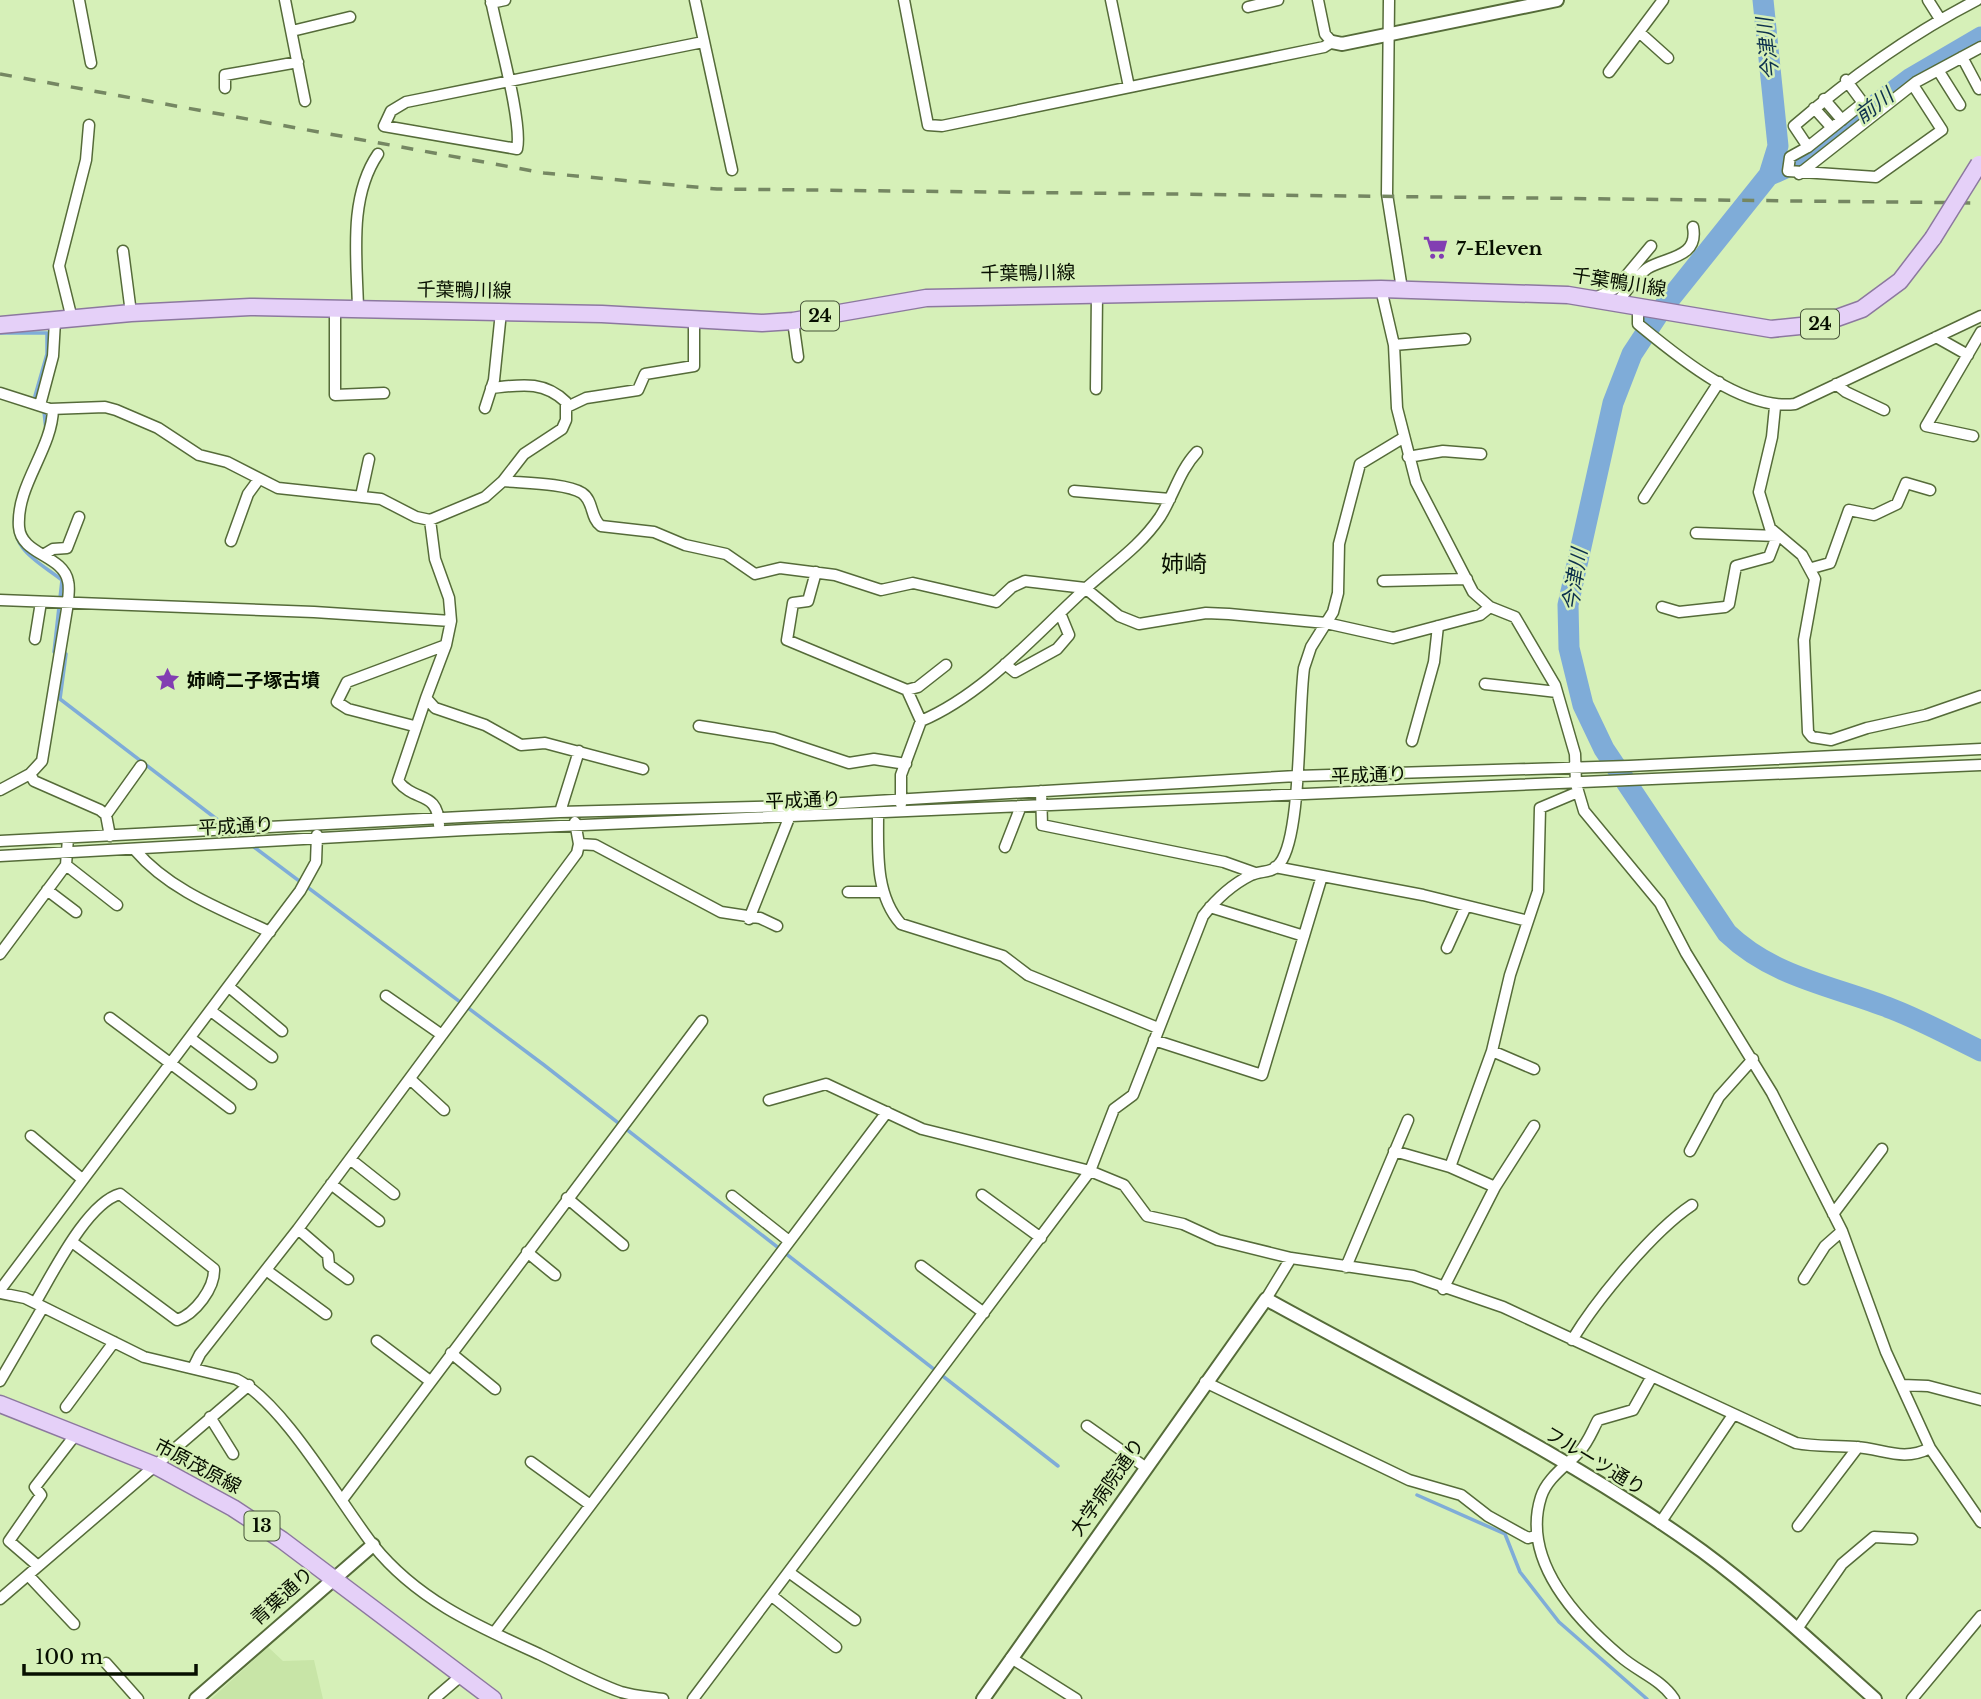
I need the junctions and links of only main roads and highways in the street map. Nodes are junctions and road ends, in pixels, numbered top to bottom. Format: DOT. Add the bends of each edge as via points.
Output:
graph roads {
  1 [pos="1980,163"];
  2 [pos="0,325"];
  3 [pos="0,1404"];
  4 [pos="493,1699"];
  1 -- 2 [label="main road, 千葉鴨川線 / 24, bridge" via="1909,272 1881,297 1840,318 1797,328 1771,329 1618,301 1531,291 1402,289 926,298 793,321 250,306"];
  3 -- 4 [label="main road, 市原茂原線 / 13" via="154,1465 259,1524"];
}
